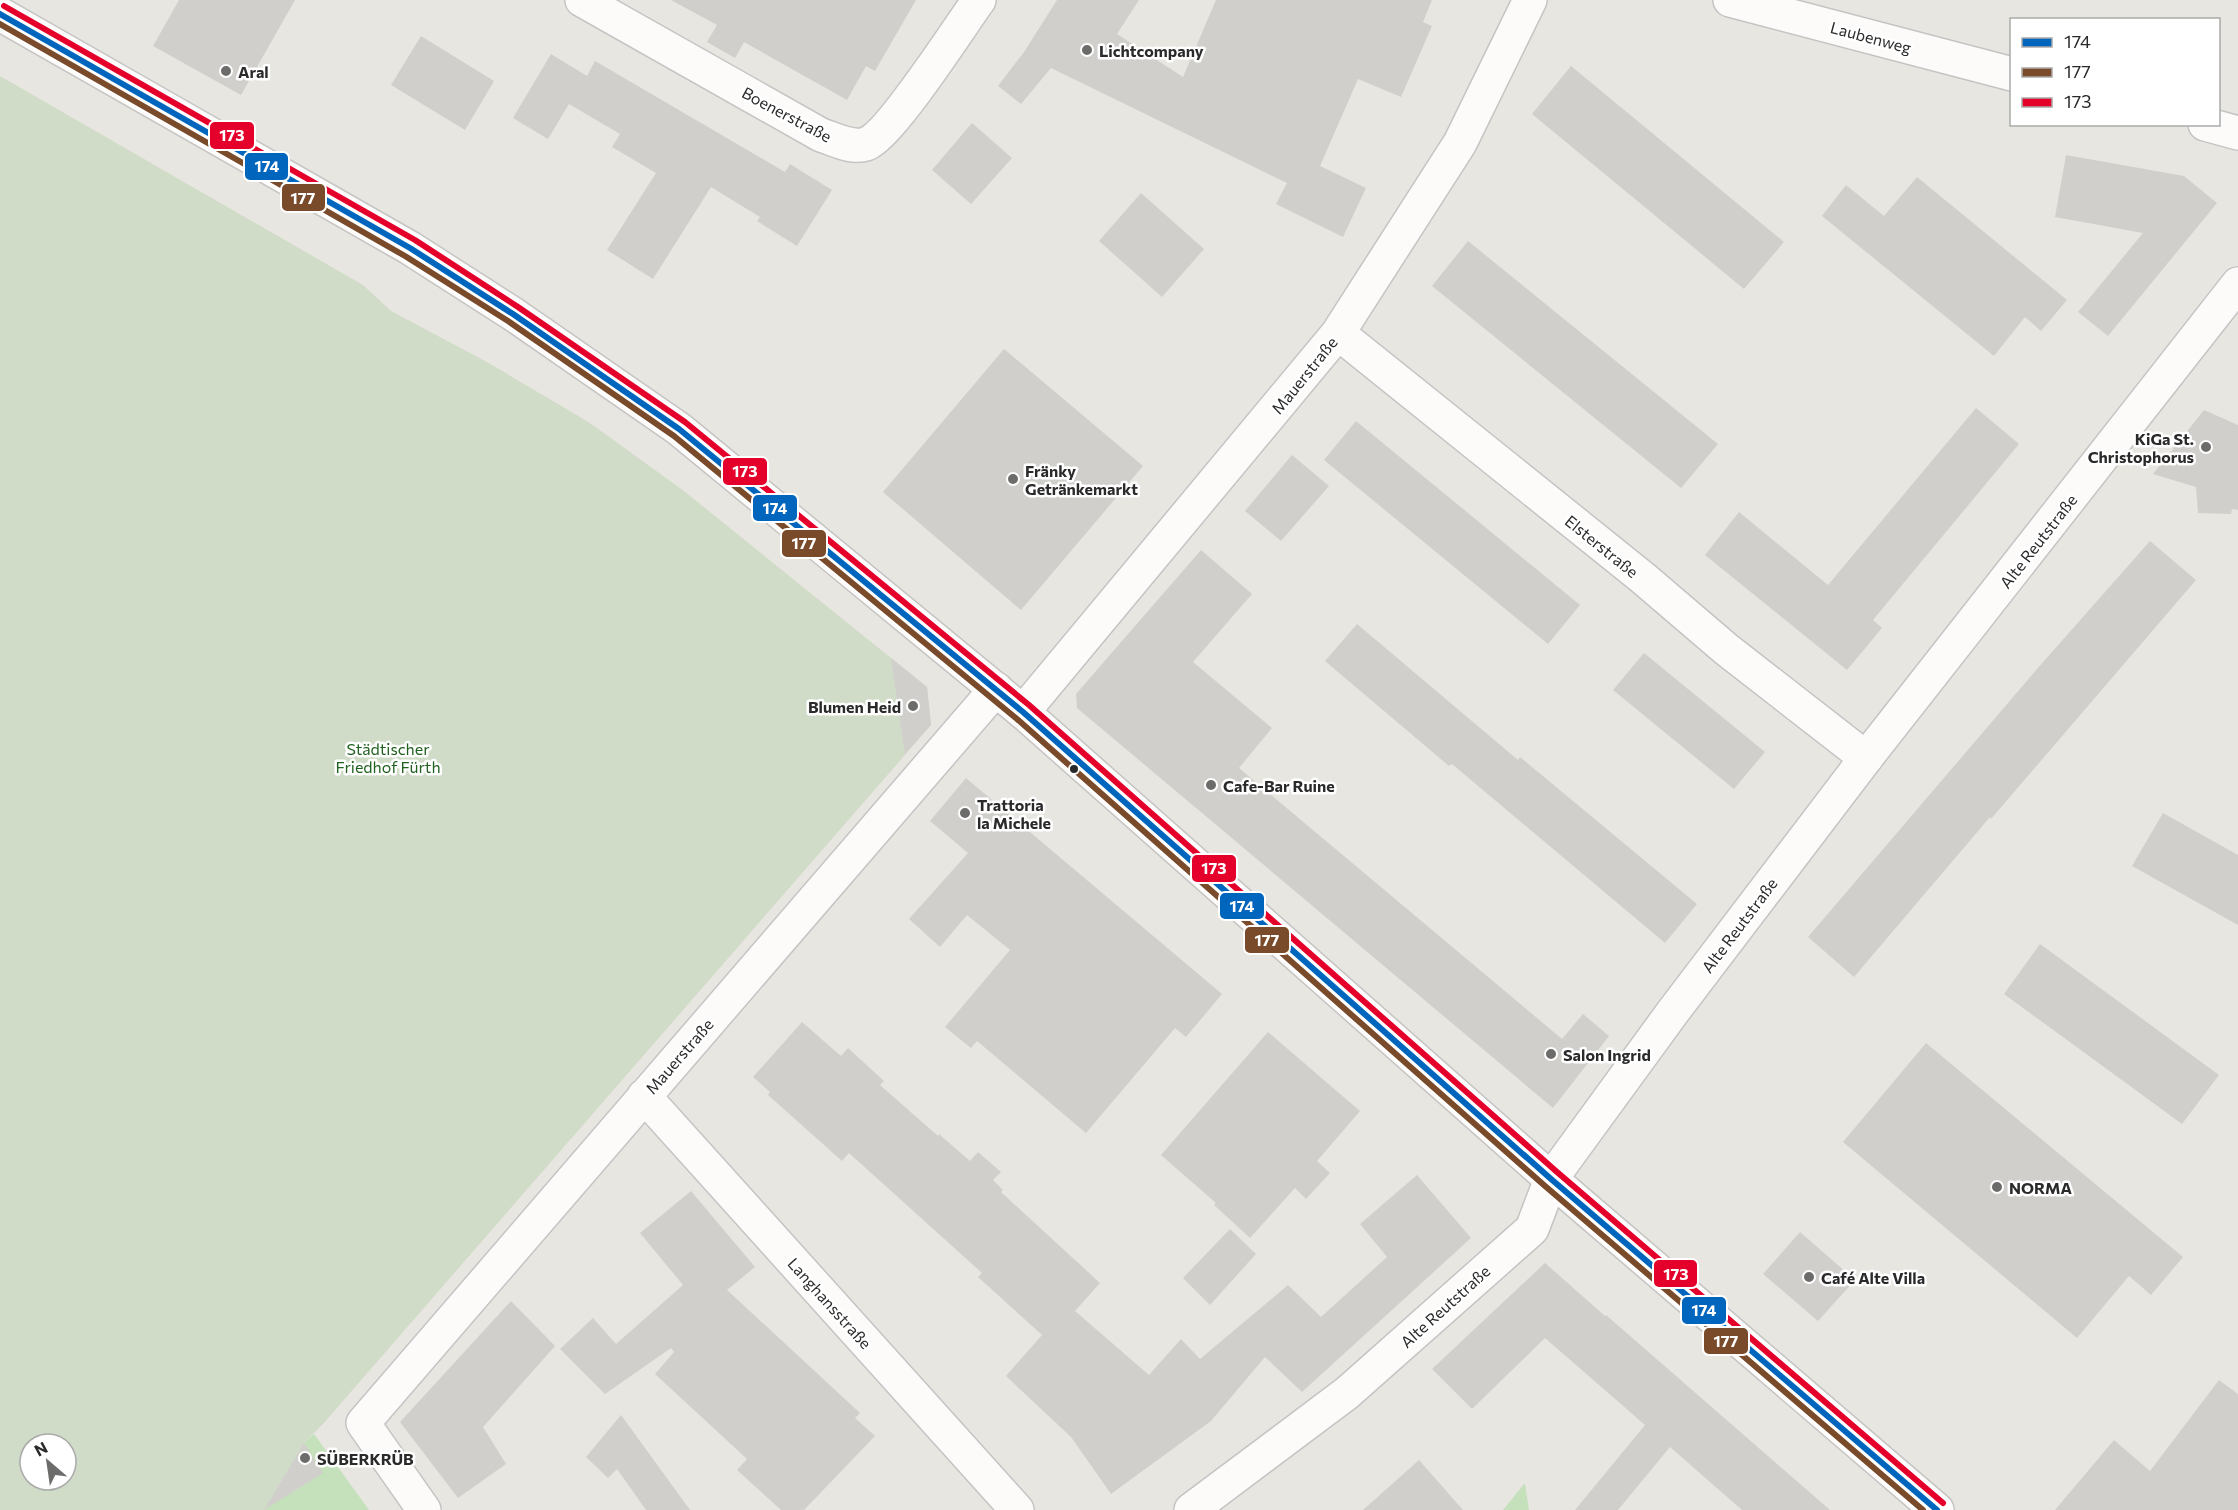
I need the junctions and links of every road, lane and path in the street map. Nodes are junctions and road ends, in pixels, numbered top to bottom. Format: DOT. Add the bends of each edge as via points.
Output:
graph roads {
  1 [pos="582,0"];
  2 [pos="979,0"];
  3 [pos="1530,0"];
  4 [pos="1730,0"];
  5 [pos="0,14"];
  6 [pos="2010,73"];
  7 [pos="2212,126"];
  8 [pos="2238,133"];
  9 [pos="2238,284"];
  10 [pos="1338,333"];
  11 [pos="996,689"];
  12 [pos="1023,712"];
  13 [pos="1866,758"];
  14 [pos="644,1096"];
  15 [pos="1551,1179"];
  16 [pos="424,1510"];
  17 [pos="1017,1510"];
  18 [pos="1191,1510"];
  19 [pos="1937,1510"];
  1 -- 2 [label="street, Boenerstraße" via="821,135 852,145 867,144 894,120"];
  3 -- 10 [label="street, Mauerstraße" via="1460,143"];
  4 -- 6 [label="street, Laubenweg"];
  5 -- 11 [label="street" via="410,248 532,327 679,429"];
  7 -- 8 [label="street"];
  9 -- 13 [label="street, Alte Reutstraße"];
  10 -- 12 [label="street, Mauerstraße"];
  10 -- 13 [label="street, Elsterstraße"];
  11 -- 12 [label="street"];
  11 -- 14 [label="street, Mauerstraße"];
  12 -- 15 [label="street"];
  13 -- 15 [label="street, Alte Reutstraße"];
  14 -- 16 [label="street, Mauerstraße" via="363,1423"];
  14 -- 17 [label="street, Langhansstraße"];
  15 -- 18 [label="street, Alte Reutstraße" via="1532,1229 1347,1393"];
  15 -- 19 [label="street"];
}
